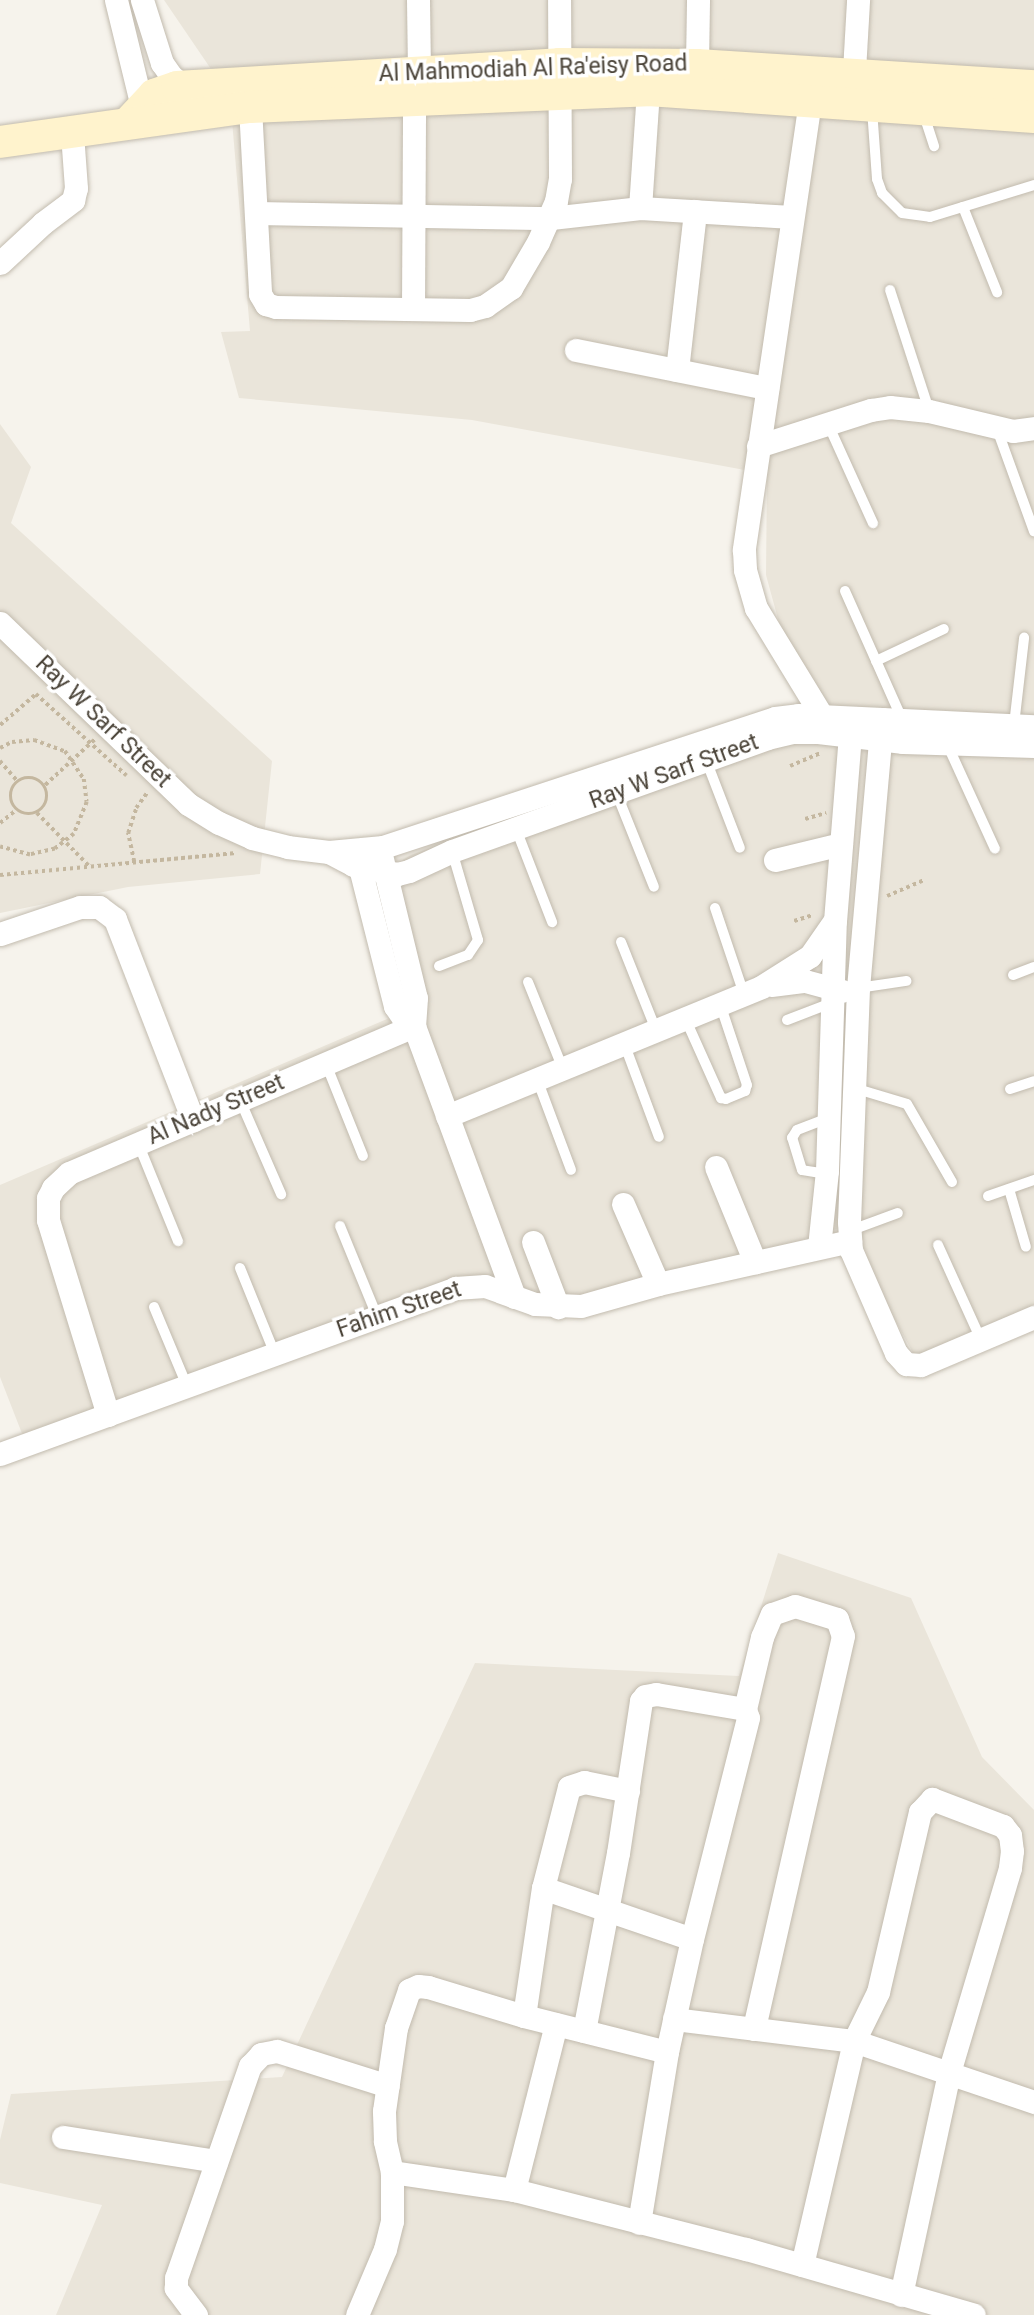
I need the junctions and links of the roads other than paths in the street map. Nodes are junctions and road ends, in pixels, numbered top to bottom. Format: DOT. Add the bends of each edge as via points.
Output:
graph roads {
  1 [pos="116,0"];
  2 [pos="142,0"];
  3 [pos="418,0"];
  4 [pos="558,0"];
  5 [pos="698,0"];
  6 [pos="858,0"];
  7 [pos="698,65"];
  8 [pos="560,78"];
  9 [pos="416,85"];
  10 [pos="1025,85"];
  11 [pos="185,87"];
  12 [pos="648,90"];
  13 [pos="859,95"];
  14 [pos="810,102"];
  15 [pos="250,107"];
  16 [pos="922,109"];
  17 [pos="139,116"];
  18 [pos="1024,116"];
  19 [pos="72,133"];
  20 [pos="0,142"];
  21 [pos="934,146"];
  22 [pos="1034,185"];
  23 [pos="963,207"];
  24 [pos="640,208"];
  25 [pos="695,211"];
  26 [pos="256,213"];
  27 [pos="413,216"];
  28 [pos="792,217"];
  29 [pos="551,218"];
  30 [pos="0,263"];
  31 [pos="890,290"];
  32 [pos="997,292"];
  33 [pos="413,309"];
  34 [pos="576,350"];
  35 [pos="677,370"];
  36 [pos="767,388"];
  37 [pos="929,411"];
  38 [pos="828,423"];
  39 [pos="997,428"];
  40 [pos="1034,428"];
  41 [pos="758,446"];
  42 [pos="873,523"];
  43 [pos="1034,531"];
  44 [pos="845,591"];
  45 [pos="0,623"];
  46 [pos="944,629"];
  47 [pos="1024,638"];
  48 [pos="876,661"];
  49 [pos="822,716"];
  50 [pos="1024,725"];
  51 [pos="888,726"];
  52 [pos="850,727"];
  53 [pos="947,744"];
  54 [pos="1034,746"];
  55 [pos="706,760"];
  56 [pos="616,792"];
  57 [pos="516,829"];
  58 [pos="841,844"];
  59 [pos="379,847"];
  60 [pos="740,848"];
  61 [pos="995,849"];
  62 [pos="453,851"];
  63 [pos="357,858"];
  64 [pos="775,860"];
  65 [pos="385,872"];
  66 [pos="654,887"];
  67 [pos="715,908"];
  68 [pos="864,914"];
  69 [pos="835,921"];
  70 [pos="552,922"];
  71 [pos="0,934"];
  72 [pos="621,942"];
  73 [pos="439,966"];
  74 [pos="1034,967"];
  75 [pos="1013,975"];
  76 [pos="906,981"];
  77 [pos="528,982"];
  78 [pos="858,988"];
  79 [pos="752,990"];
  80 [pos="831,996"];
  81 [pos="720,1004"];
  82 [pos="685,1018"];
  83 [pos="787,1020"];
  84 [pos="414,1026"];
  85 [pos="656,1030"];
  86 [pos="624,1043"];
  87 [pos="326,1064"];
  88 [pos="562,1069"];
  89 [pos="537,1079"];
  90 [pos="1034,1081"];
  91 [pos="854,1088"];
  92 [pos="1010,1089"];
  93 [pos="240,1100"];
  94 [pos="447,1116"];
  95 [pos="828,1118"];
  96 [pos="192,1120"];
  97 [pos="659,1137"];
  98 [pos="138,1143"];
  99 [pos="363,1156"];
  100 [pos="716,1167"];
  101 [pos="570,1170"];
  102 [pos="827,1174"];
  103 [pos="1034,1180"];
  104 [pos="951,1182"];
  105 [pos="1009,1189"];
  106 [pos="281,1194"];
  107 [pos="988,1196"];
  108 [pos="623,1204"];
  109 [pos="898,1213"];
  110 [pos="341,1226"];
  111 [pos="849,1236"];
  112 [pos="178,1241"];
  113 [pos="533,1242"];
  114 [pos="938,1245"];
  115 [pos="819,1247"];
  116 [pos="1026,1247"];
  117 [pos="755,1262"];
  118 [pos="240,1268"];
  119 [pos="658,1284"];
  120 [pos="514,1297"];
  121 [pos="155,1307"];
  122 [pos="558,1307"];
  123 [pos="377,1316"];
  124 [pos="1034,1317"];
  125 [pos="981,1340"];
  126 [pos="275,1354"];
  127 [pos="187,1386"];
  128 [pos="108,1415"];
  129 [pos="0,1454"];
  130 [pos="745,1709"];
  131 [pos="628,1791"];
  132 [pos="543,1888"];
  133 [pos="608,1911"];
  134 [pos="692,1939"];
  135 [pos="524,2016"];
  136 [pos="674,2019"];
  137 [pos="556,2024"];
  138 [pos="754,2029"];
  139 [pos="584,2031"];
  140 [pos="854,2041"];
  141 [pos="667,2052"];
  142 [pos="949,2073"];
  143 [pos="388,2086"];
  144 [pos="1034,2102"];
  145 [pos="63,2137"];
  146 [pos="215,2161"];
  147 [pos="391,2172"];
  148 [pos="514,2190"];
  149 [pos="639,2223"];
  150 [pos="802,2265"];
  151 [pos="901,2295"];
  152 [pos="196,2315"];
  153 [pos="357,2315"];
  154 [pos="974,2315"];
  1 -- 17 [label="street"];
  2 -- 11 [label="street" via="162,63"];
  3 -- 9 [label="street"];
  4 -- 8 [label="street"];
  5 -- 7 [label="street"];
  6 -- 13 [label="street"];
  7 -- 8 [label="street, Al Mahmodiah Al Ra'eisy Road"];
  7 -- 13 [label="street, Al Mahmodiah Al Ra'eisy Road"];
  8 -- 9 [label="street, Al Mahmodiah Al Ra'eisy Road"];
  8 -- 12 [label="street, Al Mahmodiah Al Ra'eisy Road"];
  8 -- 29 [label="street" via="561,179"];
  9 -- 11 [label="street, Al Mahmodiah Al Ra'eisy Road"];
  9 -- 15 [label="street, Al Mahmodiah Al Ra'eisy Road"];
  9 -- 27 [label="street"];
  10 -- 13 [label="street, Al Mahmodiah Al Ra'eisy Road"];
  10 -- 18 [label="street"];
  11 -- 17 [label="street, Al Mahmodiah Al Ra'eisy Road" via="161,91"];
  12 -- 14 [label="street, Al Mahmodiah Al Ra'eisy Road"];
  12 -- 24 [label="street"];
  13 -- 14 [label="street, Al Mahmodiah Al Ra'eisy Road"];
  13 -- 16 [label="street, Al Mahmodiah Al Ra'eisy Road"];
  13 -- 23 [label="lane" via="877,179 890,204 915,217 930,218"];
  14 -- 28 [label="street"];
  15 -- 17 [label="street, Al Mahmodiah Al Ra'eisy Road"];
  15 -- 26 [label="street"];
  16 -- 18 [label="street, Al Mahmodiah Al Ra'eisy Road"];
  16 -- 21 [label="lane"];
  17 -- 19 [label="street, Al Mahmodiah Al Ra'eisy Road"];
  19 -- 20 [label="street, Al Mahmodiah Al Ra'eisy Road"];
  19 -- 30 [label="street" via="73,200"];
  22 -- 23 [label="lane"];
  23 -- 32 [label="lane"];
  24 -- 25 [label="street"];
  24 -- 29 [label="street"];
  25 -- 28 [label="street"];
  25 -- 35 [label="street"];
  26 -- 27 [label="street"];
  26 -- 33 [label="street" via="261,294 266,304"];
  27 -- 29 [label="street"];
  27 -- 33 [label="street"];
  28 -- 36 [label="street"];
  29 -- 33 [label="street" via="520,274 499,298 470,310"];
  31 -- 37 [label="lane"];
  34 -- 35 [label="street"];
  35 -- 36 [label="street"];
  36 -- 41 [label="street"];
  37 -- 38 [label="street" via="890,407"];
  37 -- 39 [label="street"];
  38 -- 41 [label="street"];
  38 -- 42 [label="lane"];
  39 -- 40 [label="street"];
  39 -- 43 [label="lane"];
  41 -- 49 [label="street" via="744,550 749,589 766,626"];
  44 -- 48 [label="lane"];
  45 -- 63 [label="street, Ray W Sarf Street" via="188,804 219,823 275,844"];
  46 -- 48 [label="lane"];
  47 -- 50 [label="lane"];
  48 -- 51 [label="lane"];
  49 -- 52 [label="street, Ray W Sarf Street"];
  49 -- 59 [label="street, Ray W Sarf Street" via="763,720"];
  50 -- 51 [label="street, Ray W Sarf Street"];
  51 -- 52 [label="street, Ray W Sarf Street"];
  51 -- 53 [label="street, Ray W Sarf Street"];
  51 -- 68 [label="street"];
  52 -- 55 [label="street, Ray W Sarf Street" via="792,732"];
  52 -- 58 [label="street"];
  53 -- 54 [label="street, Ray W Sarf Street"];
  53 -- 61 [label="lane"];
  55 -- 56 [label="street, Ray W Sarf Street"];
  55 -- 60 [label="lane"];
  56 -- 57 [label="street, Ray W Sarf Street"];
  56 -- 66 [label="lane"];
  57 -- 62 [label="street, Ray W Sarf Street"];
  57 -- 70 [label="lane"];
  58 -- 64 [label="street"];
  58 -- 69 [label="street"];
  59 -- 63 [label="street, Ray W Sarf Street"];
  59 -- 65 [label="street"];
  62 -- 65 [label="street, Ray W Sarf Street" via="409,872"];
  62 -- 73 [label="lane" via="478,940 468,955"];
  63 -- 65 [label="street, Ray W Sarf Street"];
  63 -- 84 [label="street" via="395,1006"];
  65 -- 84 [label="street" via="416,998"];
  67 -- 79 [label="lane"];
  68 -- 69 [label="street"];
  68 -- 78 [label="street"];
  69 -- 79 [label="street" via="810,956"];
  69 -- 80 [label="street"];
  71 -- 96 [label="street" via="80,907 99,907 115,919"];
  72 -- 85 [label="lane"];
  74 -- 75 [label="lane"];
  76 -- 78 [label="lane"];
  77 -- 88 [label="lane"];
  78 -- 80 [label="street"];
  78 -- 91 [label="street"];
  79 -- 80 [label="street" via="805,981"];
  79 -- 81 [label="street"];
  80 -- 83 [label="lane"];
  80 -- 95 [label="street"];
  81 -- 82 [label="street"];
  81 -- 82 [label="lane" via="747,1085 745,1091 726,1099 720,1097"];
  82 -- 85 [label="street"];
  84 -- 87 [label="street, Al Nady Street"];
  84 -- 94 [label="street"];
  85 -- 86 [label="street"];
  86 -- 88 [label="street"];
  86 -- 97 [label="lane"];
  87 -- 93 [label="street, Al Nady Street"];
  87 -- 99 [label="lane"];
  88 -- 89 [label="street"];
  89 -- 94 [label="street"];
  89 -- 101 [label="lane"];
  90 -- 92 [label="lane"];
  91 -- 104 [label="lane" via="907,1104"];
  91 -- 111 [label="street"];
  93 -- 96 [label="street, Al Nady Street"];
  93 -- 106 [label="lane"];
  94 -- 120 [label="street"];
  95 -- 102 [label="street"];
  95 -- 102 [label="lane" via="797,1130 792,1138 802,1170"];
  96 -- 98 [label="street, Al Nady Street"];
  98 -- 112 [label="lane"];
  98 -- 128 [label="street, Al Nady Street" via="60,1179 48,1198 48,1220"];
  100 -- 117 [label="street"];
  102 -- 115 [label="street"];
  103 -- 105 [label="lane"];
  105 -- 107 [label="lane"];
  105 -- 116 [label="lane"];
  108 -- 119 [label="street"];
  109 -- 111 [label="lane"];
  110 -- 123 [label="lane"];
  111 -- 115 [label="street, Fahim Street"];
  111 -- 125 [label="street" via="859,1270 906,1364 921,1365"];
  113 -- 122 [label="street"];
  114 -- 125 [label="lane"];
  115 -- 117 [label="street, Fahim Street"];
  117 -- 119 [label="street, Fahim Street"];
  118 -- 126 [label="lane"];
  119 -- 122 [label="street, Fahim Street" via="603,1302"];
  120 -- 122 [label="street, Fahim Street"];
  120 -- 123 [label="street, Fahim Street" via="470,1285"];
  121 -- 127 [label="lane"];
  123 -- 126 [label="street, Fahim Street"];
  124 -- 125 [label="street"];
  126 -- 127 [label="street, Fahim Street"];
  127 -- 128 [label="street, Fahim Street"];
  128 -- 129 [label="street, Fahim Street"];
  130 -- 131 [label="street" via="645,1696 639,1707"];
  130 -- 134 [label="street" via="748,1718"];
  130 -- 138 [label="street" via="772,1614 794,1606 837,1619 843,1636"];
  131 -- 132 [label="street" via="584,1782 569,1787"];
  131 -- 133 [label="street"];
  132 -- 133 [label="street"];
  132 -- 135 [label="street"];
  133 -- 134 [label="street"];
  133 -- 139 [label="street"];
  134 -- 136 [label="street"];
  135 -- 137 [label="street"];
  135 -- 143 [label="street" via="428,1987 409,1990 397,2028"];
  136 -- 138 [label="street"];
  136 -- 141 [label="street"];
  137 -- 139 [label="street"];
  137 -- 148 [label="street"];
  138 -- 140 [label="street"];
  139 -- 141 [label="street"];
  140 -- 142 [label="street"];
  140 -- 142 [label="street" via="878,1992 920,1812 932,1799 963,1808 1003,1826 1010,1835 1012,1851"];
  140 -- 150 [label="street"];
  141 -- 149 [label="street"];
  142 -- 144 [label="street"];
  142 -- 151 [label="street"];
  143 -- 146 [label="street" via="277,2051 261,2054 250,2066"];
  143 -- 147 [label="street" via="385,2141"];
  145 -- 146 [label="street"];
  146 -- 152 [label="street" via="175,2283"];
  147 -- 148 [label="street"];
  147 -- 153 [label="street" via="392,2221"];
  148 -- 149 [label="street"];
  149 -- 150 [label="street"];
  150 -- 151 [label="street"];
  151 -- 154 [label="street"];
}
